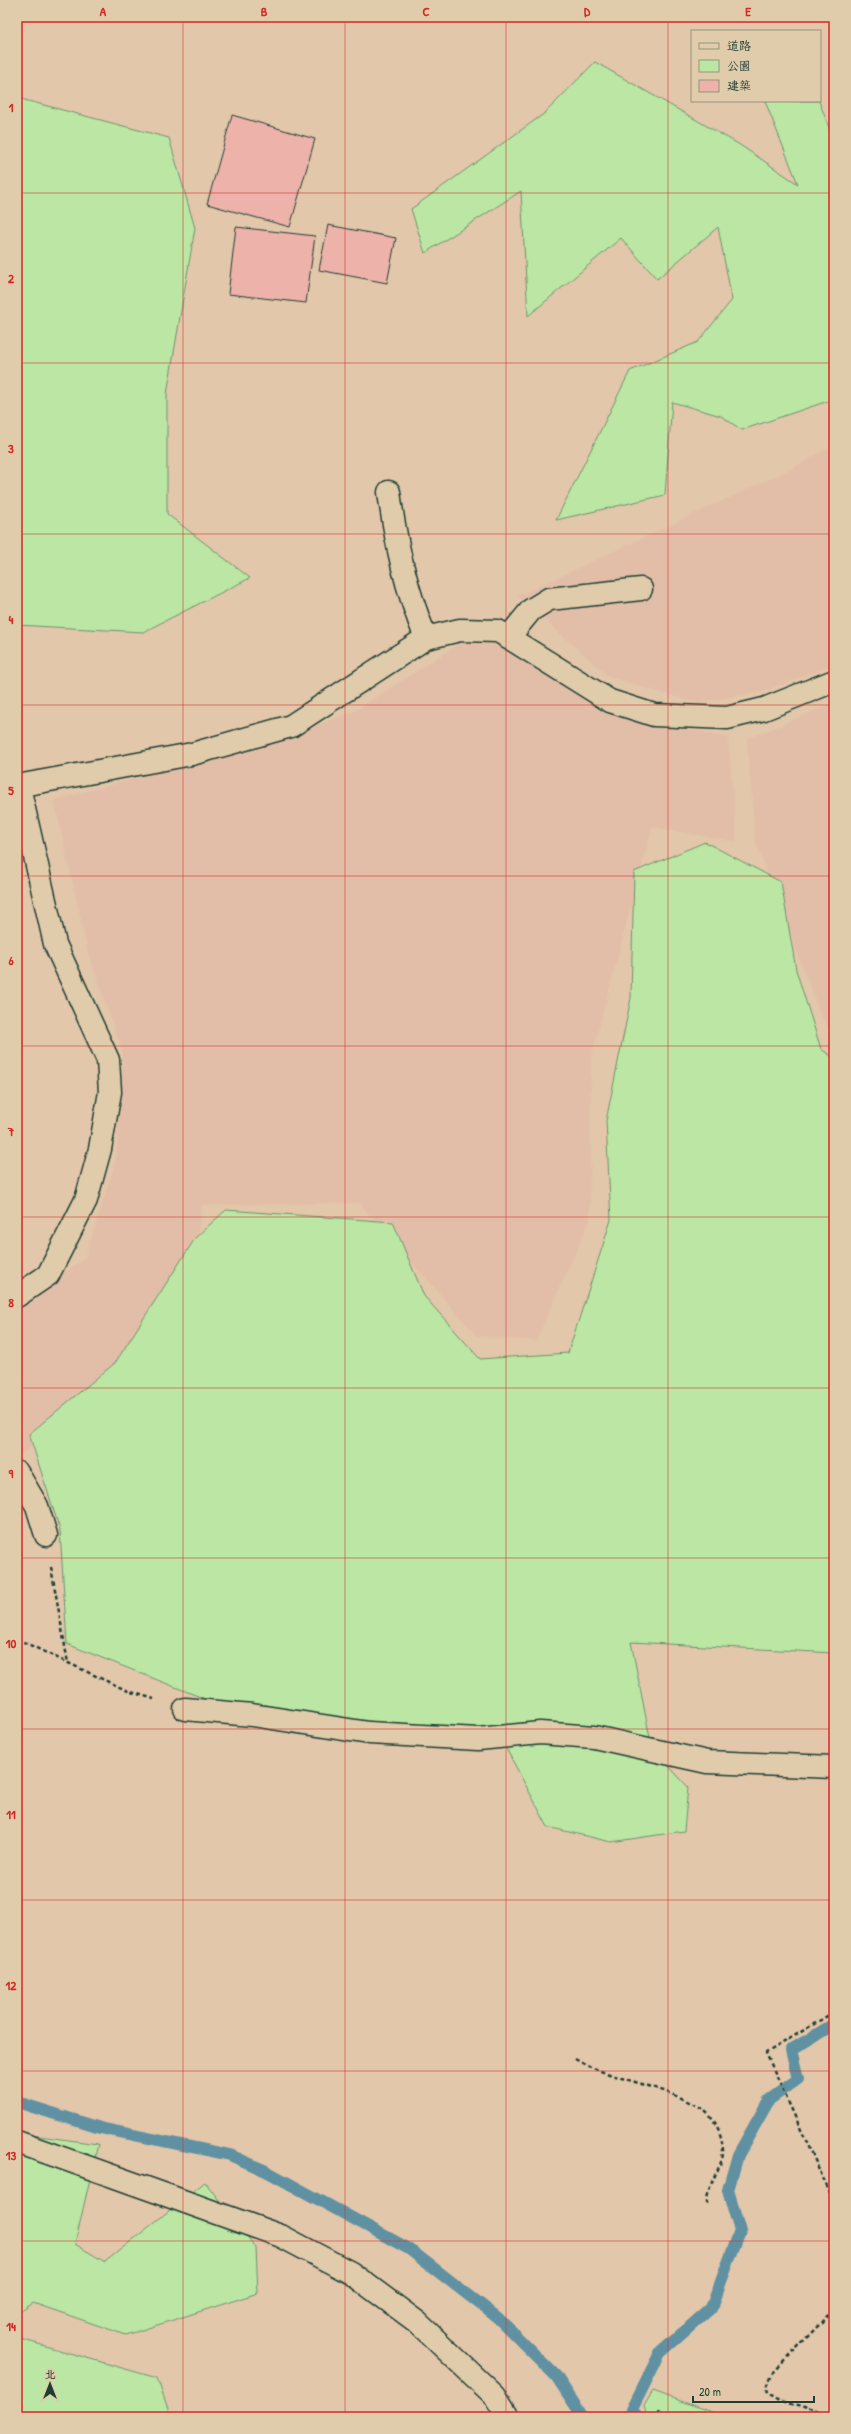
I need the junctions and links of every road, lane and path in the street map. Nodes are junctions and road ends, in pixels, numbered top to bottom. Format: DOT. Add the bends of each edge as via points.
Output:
graph roads {
  1 [pos="389,492"];
  2 [pos="641,589"];
  3 [pos="426,638"];
  4 [pos="508,638"];
  5 [pos="834,681"];
  6 [pos="18,786"];
  7 [pos="17,1296"];
  8 [pos="17,1472"];
  9 [pos="46,1535"];
  10 [pos="17,1639"];
  11 [pos="68,1663"];
  12 [pos="185,1709"];
  13 [pos="834,1767"];
  14 [pos="834,2012"];
  15 [pos="575,2059"];
  16 [pos="17,2142"];
  17 [pos="834,2202"];
  18 [pos="706,2204"];
  19 [pos="834,2309"];
  20 [pos="657,2413"];
  21 [pos="508,2417"];
  22 [pos="671,2417"];
  23 [pos="833,2417"];
  1 -- 3 [label="street" via="396,540 410,601"];
  2 -- 4 [label="street" via="550,599 531,610"];
  3 -- 4 [label="street" via="460,630 498,631"];
  3 -- 6 [label="street" via="292,726 192,754"];
  4 -- 5 [label="street" via="610,701 654,716 727,718 764,710"];
  6 -- 7 [label="street" via="55,944 108,1060 110,1092 100,1149 86,1200 48,1275"];
  8 -- 9 [label="street" via="37,1506"];
  9 -- 11 [label="path"];
  10 -- 11 [label="path"];
  11 -- 12 [label="path" via="128,1691"];
  12 -- 13 [label="street" via="252,1715 369,1734 478,1739 540,1733 594,1737 707,1762"];
  14 -- 17 [label="path" via="766,2053"];
  15 -- 18 [label="path" via="591,2068 679,2096 706,2111 717,2125 723,2152 722,2161 706,2193"];
  16 -- 21 [label="street" via="281,2236 351,2273 417,2322 495,2396"];
  19 -- 23 [label="path" via="772,2374 767,2387 768,2394 778,2400"];
  20 -- 22 [label="path"];
}
